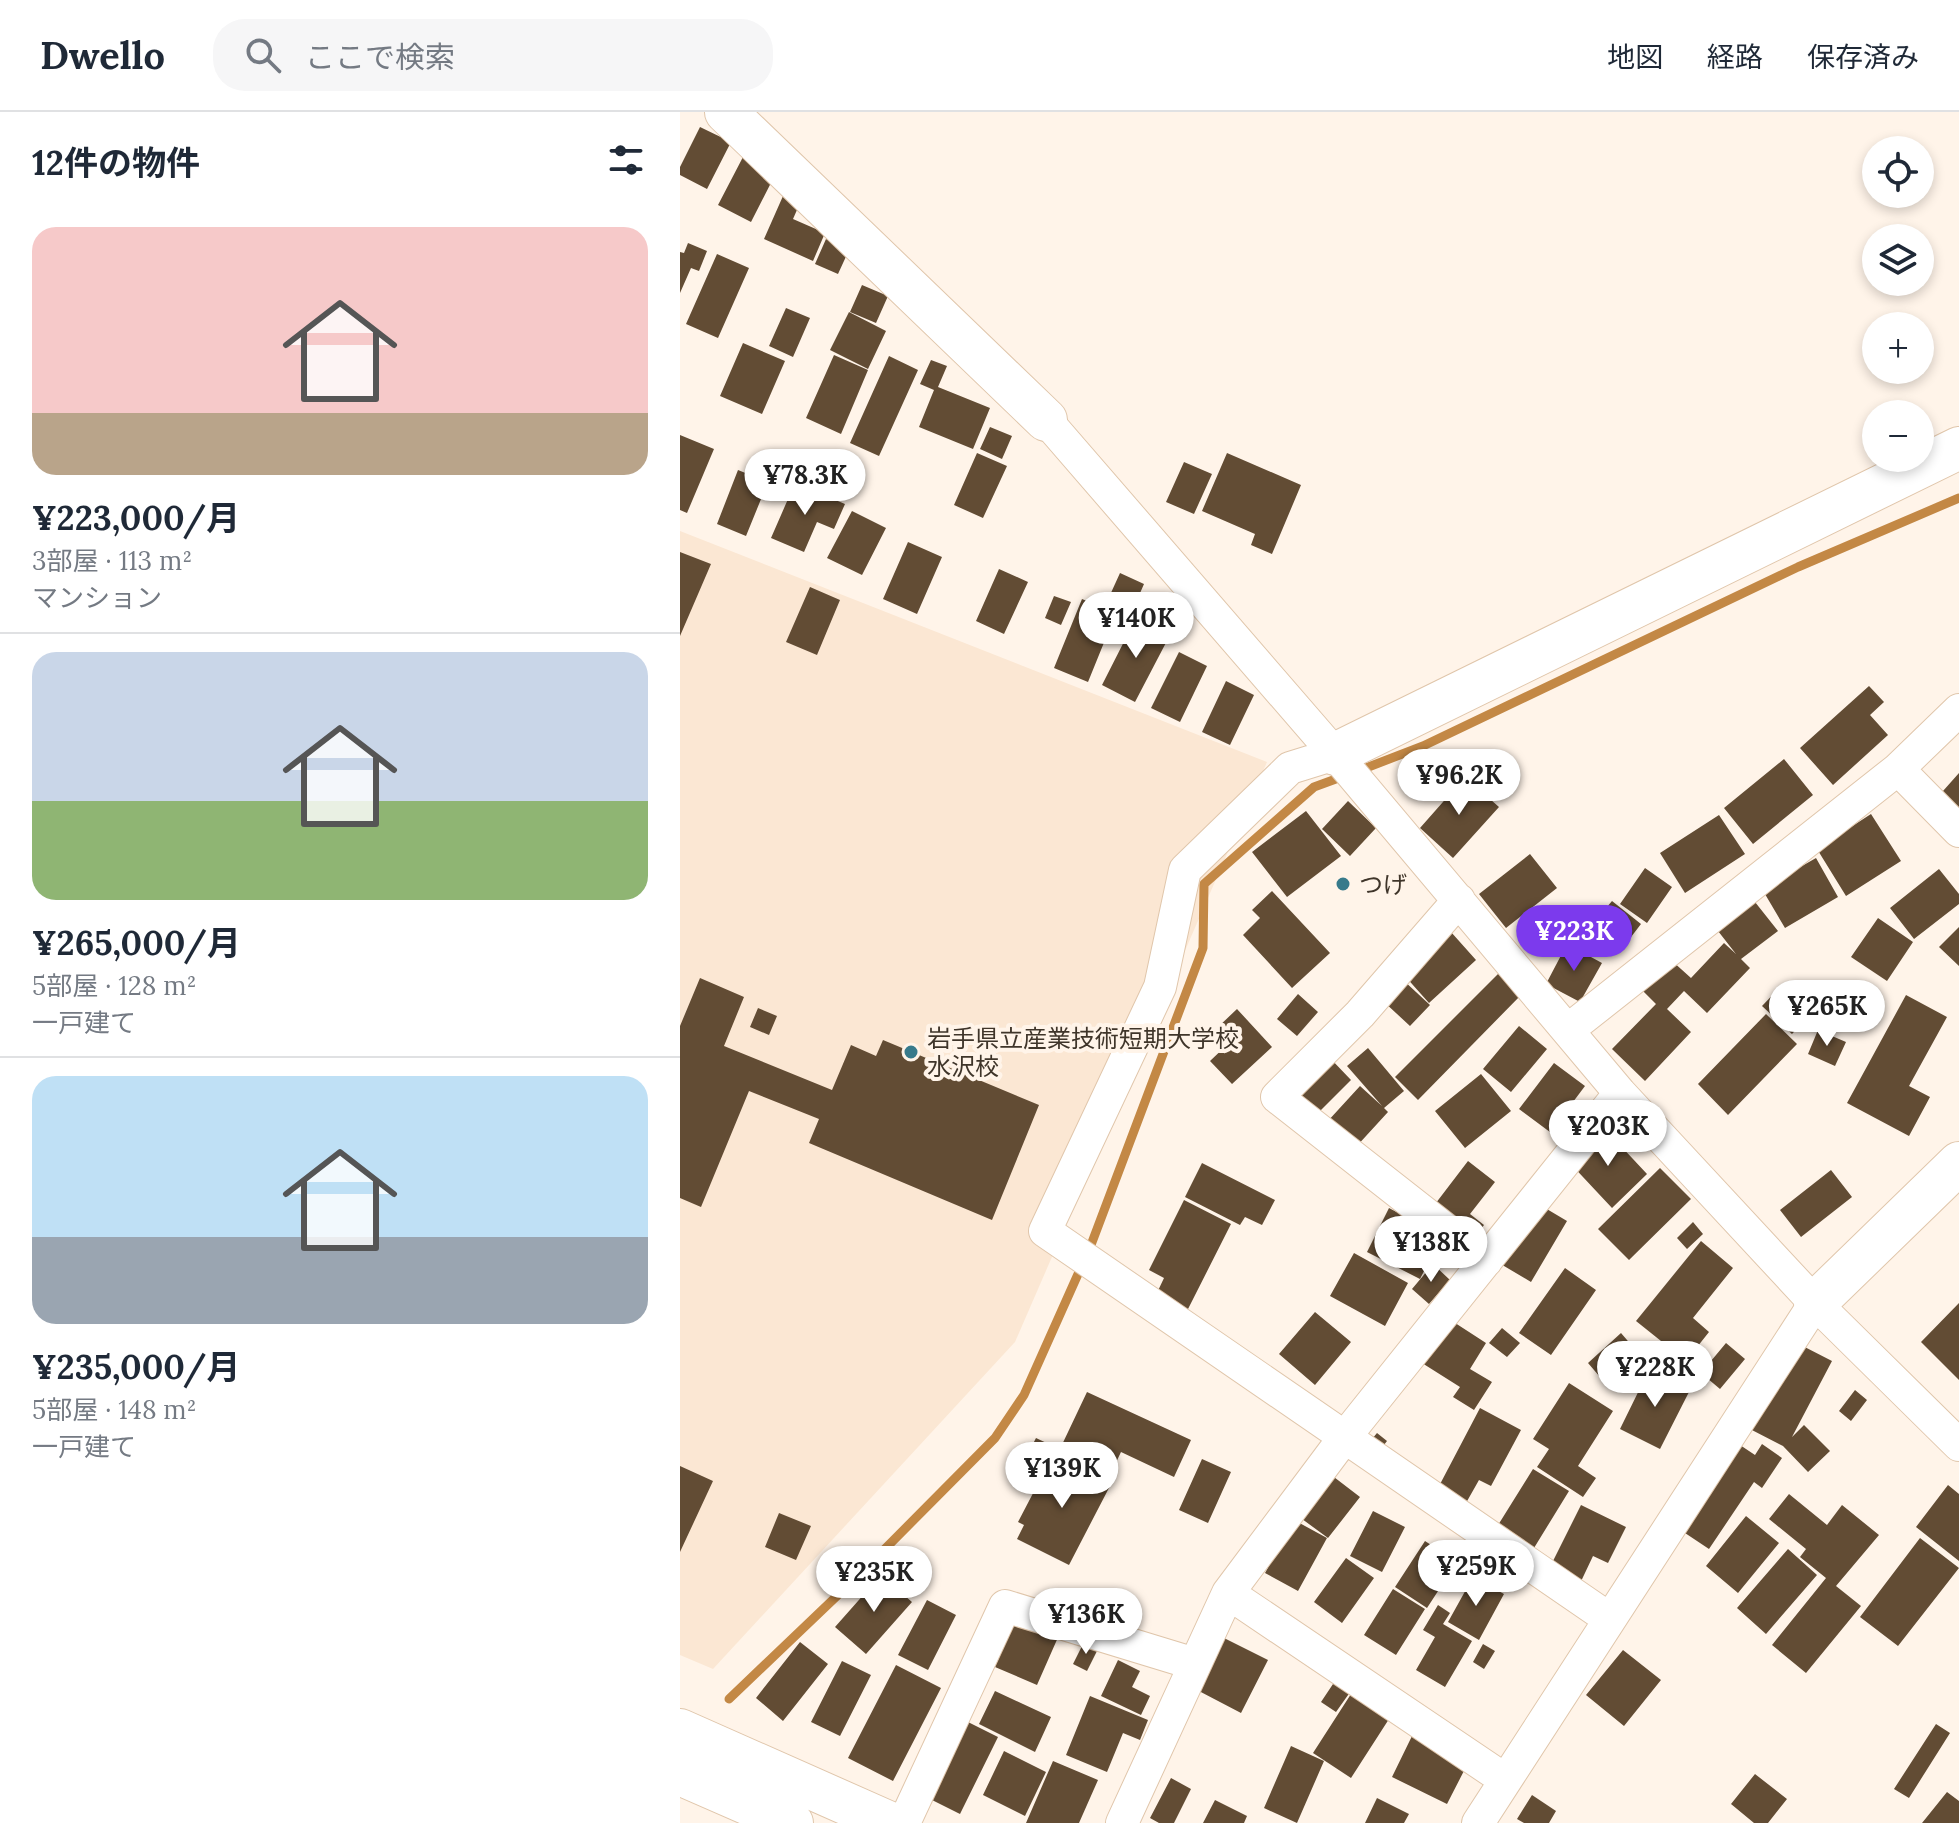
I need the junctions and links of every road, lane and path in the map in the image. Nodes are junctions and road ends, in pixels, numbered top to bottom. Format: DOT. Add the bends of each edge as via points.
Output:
graph roads {
  1 [pos="726,112"];
  2 [pos="1046,420"];
  3 [pos="1959,448"];
  4 [pos="1959,710"];
  5 [pos="1335,754"];
  6 [pos="1898,769"];
  7 [pos="1959,831"];
  8 [pos="1459,900"];
  9 [pos="1568,1030"];
  10 [pos="1620,1093"];
  11 [pos="1959,1163"];
  12 [pos="1486,1261"];
  13 [pos="1815,1303"];
  14 [pos="1344,1438"];
  15 [pos="1959,1445"];
  16 [pos="1228,1593"];
  17 [pos="1608,1618"];
  18 [pos="1195,1664"];
  19 [pos="680,1730"];
  20 [pos="680,1774"];
  21 [pos="1504,1779"];
  22 [pos="772,1807"];
  23 [pos="890,1823"];
  24 [pos="904,1823"];
  25 [pos="1122,1823"];
  26 [pos="1478,1823"];
  1 -- 2 [label="street"];
  2 -- 5 [label="street"];
  3 -- 5 [label="street"];
  4 -- 6 [label="street"];
  5 -- 8 [label="street"];
  5 -- 14 [label="street" via="1290,768 1185,870 1160,987 1045,1231"];
  6 -- 7 [label="street"];
  6 -- 9 [label="street"];
  8 -- 9 [label="street"];
  8 -- 12 [label="street" via="1360,1014 1277,1097"];
  9 -- 10 [label="street"];
  10 -- 12 [label="street"];
  10 -- 13 [label="street"];
  11 -- 13 [label="street"];
  12 -- 14 [label="street"];
  13 -- 15 [label="street"];
  13 -- 17 [label="street"];
  14 -- 16 [label="street"];
  14 -- 17 [label="street"];
  16 -- 18 [label="street"];
  16 -- 21 [label="street"];
  17 -- 21 [label="street"];
  18 -- 24 [label="street" via="1005,1606"];
  18 -- 25 [label="street"];
  19 -- 22 [label="street"];
  20 -- 22 [label="street"];
  21 -- 26 [label="street"];
  22 -- 23 [label="street"];
}
